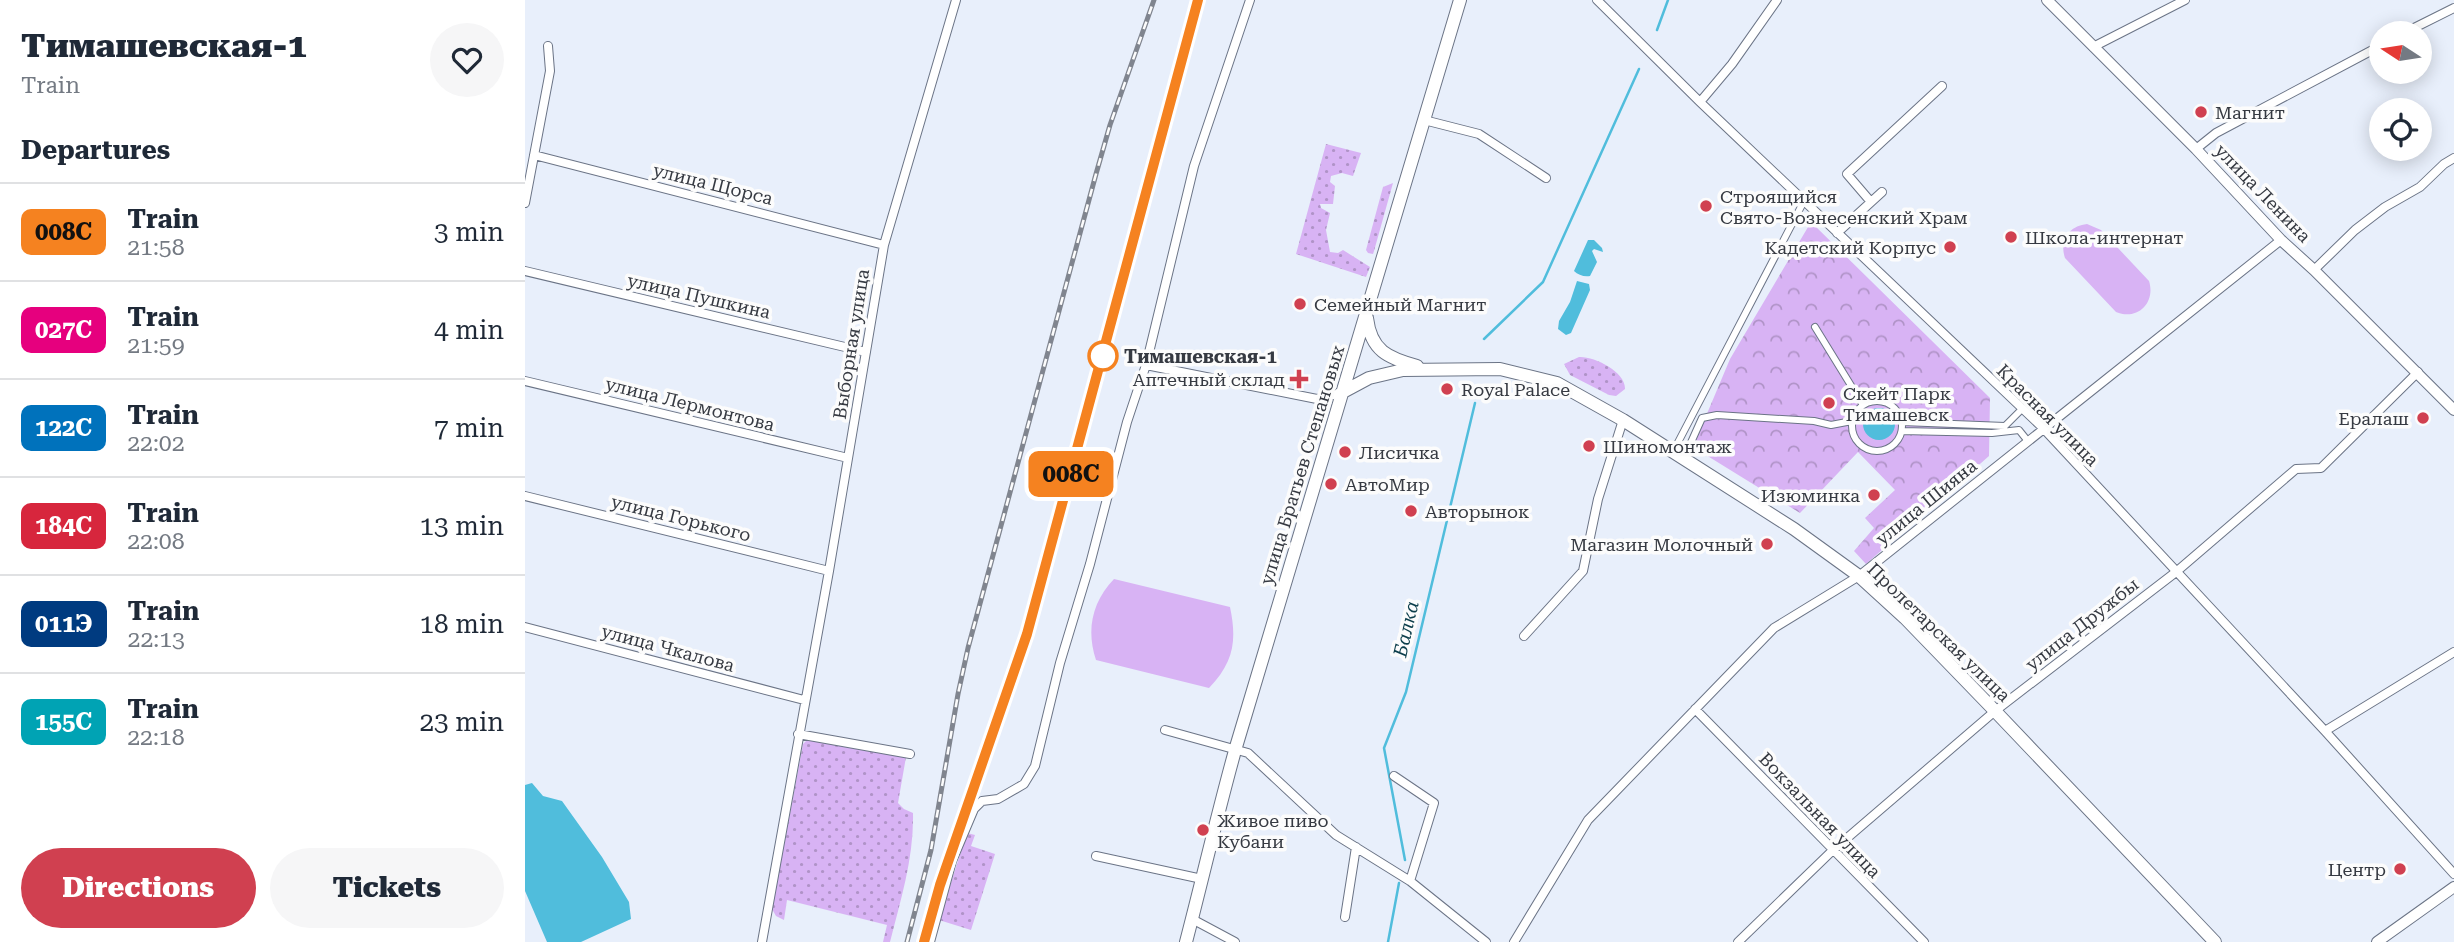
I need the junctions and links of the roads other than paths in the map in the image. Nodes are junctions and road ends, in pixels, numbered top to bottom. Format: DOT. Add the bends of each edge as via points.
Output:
graph roads {
  1 [pos="955,0"];
  2 [pos="1250,0"];
  3 [pos="1460,0"];
  4 [pos="1597,0"];
  5 [pos="1777,0"];
  6 [pos="2047,0"];
  7 [pos="2185,0"];
  8 [pos="2454,8"];
  9 [pos="2428,21"];
  10 [pos="548,46"];
  11 [pos="2093,47"];
  12 [pos="2369,52"];
  13 [pos="1942,86"];
  14 [pos="1700,102"];
  15 [pos="1425,120"];
  16 [pos="2196,149"];
  17 [pos="534,155"];
  18 [pos="2454,158"];
  19 [pos="1546,178"];
  20 [pos="1882,192"];
  21 [pos="1804,201"];
  22 [pos="1871,202"];
  23 [pos="525,203"];
  24 [pos="1837,233"];
  25 [pos="2281,240"];
  26 [pos="884,245"];
  27 [pos="2314,270"];
  28 [pos="525,271"];
  29 [pos="1366,316"];
  30 [pos="1815,327"];
  31 [pos="866,352"];
  32 [pos="1146,365"];
  33 [pos="1428,369"];
  34 [pos="2418,372"];
  35 [pos="525,381"];
  36 [pos="1341,393"];
  37 [pos="1863,405"];
  38 [pos="2022,409"];
  39 [pos="2454,410"];
  40 [pos="1623,419"];
  41 [pos="1851,421"];
  42 [pos="1902,422"];
  43 [pos="2043,428"];
  44 [pos="1902,431"];
  45 [pos="2027,440"];
  46 [pos="1679,455"];
  47 [pos="848,458"];
  48 [pos="525,496"];
  49 [pos="828,571"];
  50 [pos="2176,572"];
  51 [pos="1859,576"];
  52 [pos="525,627"];
  53 [pos="1524,636"];
  54 [pos="2454,652"];
  55 [pos="804,700"];
  56 [pos="1695,709"];
  57 [pos="1995,711"];
  58 [pos="1165,730"];
  59 [pos="2325,731"];
  60 [pos="798,734"];
  61 [pos="1236,749"];
  62 [pos="910,754"];
  63 [pos="1394,776"];
  64 [pos="1356,847"];
  65 [pos="1832,851"];
  66 [pos="1096,856"];
  67 [pos="2454,874"];
  68 [pos="1202,879"];
  69 [pos="1410,881"];
  70 [pos="2454,887"];
  71 [pos="1346,917"];
  72 [pos="1192,919"];
  73 [pos="762,942"];
  74 [pos="930,942"];
  75 [pos="1186,942"];
  76 [pos="1235,942"];
  77 [pos="1486,942"];
  78 [pos="1514,942"];
  79 [pos="1738,942"];
  80 [pos="1924,942"];
  81 [pos="2215,942"];
  82 [pos="2377,942"];
  1 -- 26 [label="street, Выборная улица"];
  2 -- 32 [label="street" via="1194,166"];
  3 -- 15 [label="main road, улица Братьев Степановых"];
  4 -- 14 [label="street, Красная улица"];
  5 -- 14 [label="street"];
  6 -- 11 [label="main road, улица Ленина"];
  7 -- 11 [label="street"];
  8 -- 9 [label="street"];
  10 -- 17 [label="street" via="550,71"];
  11 -- 16 [label="main road, улица Ленина"];
  12 -- 16 [label="street" via="2216,133"];
  13 -- 22 [label="street" via="1847,174"];
  14 -- 21 [label="street, Красная улица"];
  15 -- 19 [label="street" via="1479,134"];
  15 -- 29 [label="main road, улица Братьев Степановых"];
  16 -- 25 [label="main road, улица Ленина"];
  17 -- 23 [label="street"];
  17 -- 26 [label="street, улица Щорса"];
  18 -- 27 [label="street" via="2355,230"];
  20 -- 22 [label="street"];
  21 -- 24 [label="street, Красная улица"];
  21 -- 46 [label="street"];
  22 -- 24 [label="street"];
  24 -- 38 [label="street, Красная улица"];
  25 -- 27 [label="main road, улица Ленина"];
  25 -- 43 [label="street, улица Шияна"];
  26 -- 31 [label="street, Выборная улица"];
  27 -- 34 [label="main road, улица Ленина"];
  28 -- 31 [label="street, улица Пушкина"];
  29 -- 33 [label="main road" via="1368,332 1380,351"];
  29 -- 36 [label="main road, улица Братьев Степановых"];
  30 -- 37 [label="street"];
  31 -- 47 [label="street, Выборная улица"];
  32 -- 36 [label="street, Пролетарская улица" via="1317,399"];
  32 -- 74 [label="street" via="1035,766 1024,784 974,808"];
  33 -- 36 [label="main road, Пролетарская улица" via="1369,378"];
  33 -- 40 [label="main road, Пролетарская улица" via="1500,369 1538,377"];
  34 -- 39 [label="main road, улица Ленина"];
  34 -- 50 [label="street, улица Дружбы" via="2321,468 2297,469"];
  35 -- 47 [label="street, улица Лермонтова"];
  36 -- 61 [label="main road, улица Братьев Степановых"];
  37 -- 41 [label="street"];
  37 -- 42 [label="street" via="1882,401 1894,407"];
  38 -- 42 [label="street" via="2005,426"];
  38 -- 43 [label="street, Красная улица"];
  40 -- 46 [label="main road, Пролетарская улица"];
  40 -- 53 [label="street" via="1598,499 1583,571"];
  41 -- 44 [label="street" via="1859,445 1871,451 1885,451"];
  41 -- 46 [label="street" via="1831,425 1717,415 1702,418"];
  42 -- 44 [label="street"];
  43 -- 45 [label="street, улица Шияна"];
  43 -- 50 [label="street, Красная улица"];
  44 -- 45 [label="street" via="2019,430"];
  45 -- 51 [label="street, улица Шияна"];
  46 -- 51 [label="main road, Пролетарская улица"];
  47 -- 49 [label="street, Выборная улица"];
  48 -- 49 [label="street, улица Горького"];
  49 -- 55 [label="street, Выборная улица"];
  50 -- 57 [label="street, улица Дружбы"];
  50 -- 59 [label="street, Красная улица"];
  51 -- 56 [label="street, улица Шияна" via="1775,628"];
  51 -- 57 [label="main road, Пролетарская улица"];
  52 -- 55 [label="street, улица Чкалова"];
  54 -- 59 [label="street"];
  55 -- 60 [label="street, Выборная улица"];
  56 -- 65 [label="street, Вокзальная улица"];
  56 -- 78 [label="street, улица Шияна" via="1588,820"];
  57 -- 65 [label="street, улица Дружбы"];
  57 -- 81 [label="main road, Пролетарская улица"];
  58 -- 61 [label="street"];
  59 -- 67 [label="street, Красная улица"];
  60 -- 62 [label="street"];
  60 -- 73 [label="street, Выборная улица"];
  61 -- 64 [label="street" via="1248,753 1336,835"];
  61 -- 68 [label="main road, улица Братьев Степановых"];
  63 -- 69 [label="street" via="1434,803"];
  64 -- 69 [label="street"];
  64 -- 71 [label="street"];
  65 -- 79 [label="street, улица Дружбы"];
  65 -- 80 [label="street, Вокзальная улица"];
  66 -- 68 [label="street"];
  68 -- 72 [label="main road, улица Братьев Степановых"];
  69 -- 77 [label="street"];
  70 -- 82 [label="main road"];
  72 -- 75 [label="main road, улица Братьев Степановых"];
  72 -- 76 [label="street"];
}
